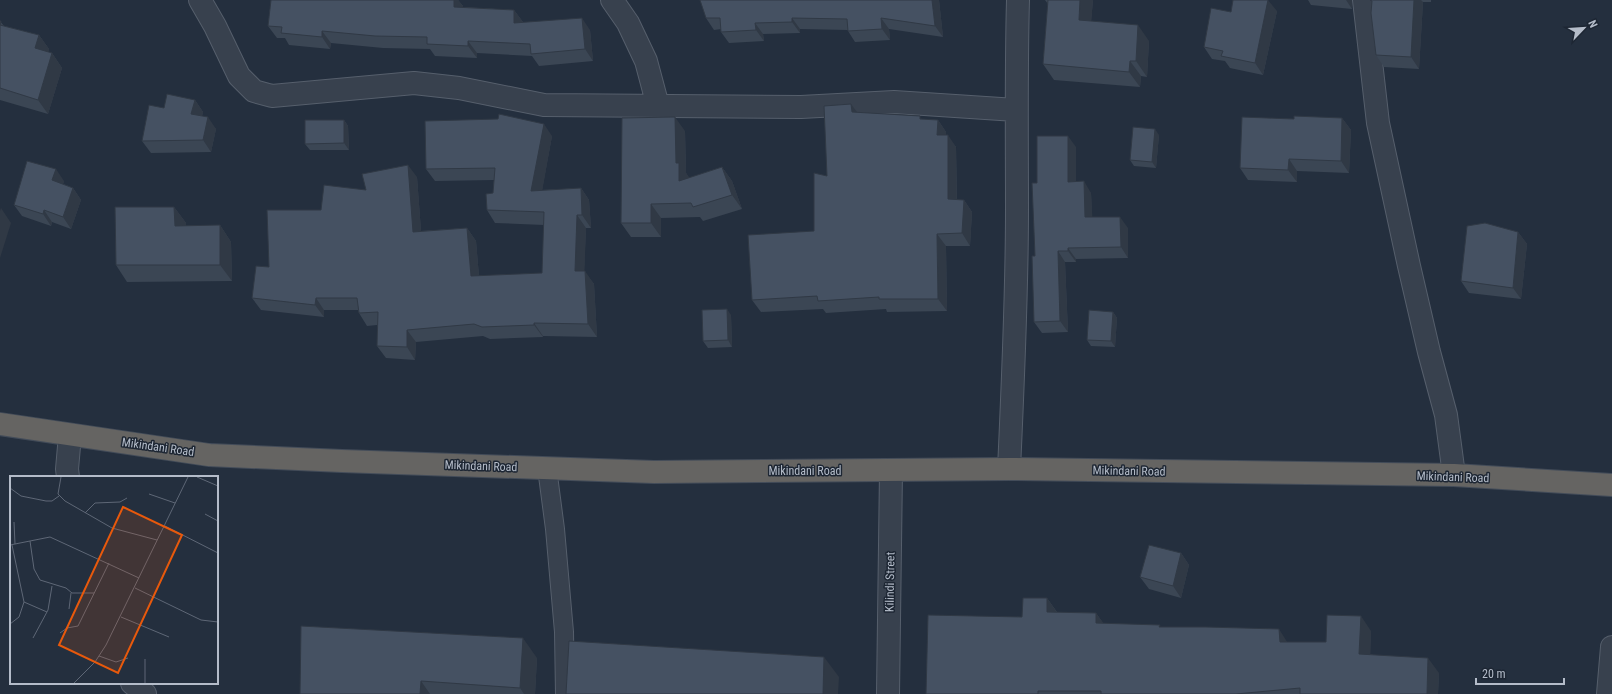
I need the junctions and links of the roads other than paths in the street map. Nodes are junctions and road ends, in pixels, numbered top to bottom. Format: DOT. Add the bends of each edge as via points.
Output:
graph roads {
  1 [pos="200,0"];
  2 [pos="612,0"];
  3 [pos="1018,0"];
  4 [pos="1364,0"];
  5 [pos="658,106"];
  6 [pos="1016,110"];
  7 [pos="0,424"];
  8 [pos="70,435"];
  9 [pos="547,468"];
  10 [pos="1009,469"];
  11 [pos="891,471"];
  12 [pos="1454,475"];
  13 [pos="68,476"];
  14 [pos="1612,485"];
  15 [pos="1612,647"];
  16 [pos="133,684"];
  17 [pos="145,694"];
  18 [pos="565,694"];
  19 [pos="888,694"];
  20 [pos="1608,694"];
  1 -- 5 [label="street" via="239,76 254,91 272,96 414,83 459,88 544,105"];
  2 -- 5 [label="street" via="628,23 646,61"];
  3 -- 6 [label="street"];
  4 -- 12 [label="street" via="1378,123 1412,280 1446,415"];
  5 -- 6 [label="street" via="801,107 894,102"];
  6 -- 10 [label="street" via="1015,333"];
  7 -- 8 [label="highway, Mikindani Road"];
  8 -- 9 [label="highway, Mikindani Road" via="209,455"];
  8 -- 13 [label="street"];
  9 -- 11 [label="highway, Mikindani Road" via="654,472"];
  9 -- 18 [label="lane" via="556,529 564,632"];
  10 -- 11 [label="highway, Mikindani Road"];
  10 -- 12 [label="highway, Mikindani Road"];
  11 -- 19 [label="street, Kilindi Street"];
  12 -- 14 [label="highway, Mikindani Road"];
  15 -- 20 [label="street"];
  16 -- 17 [label="street"];
}
